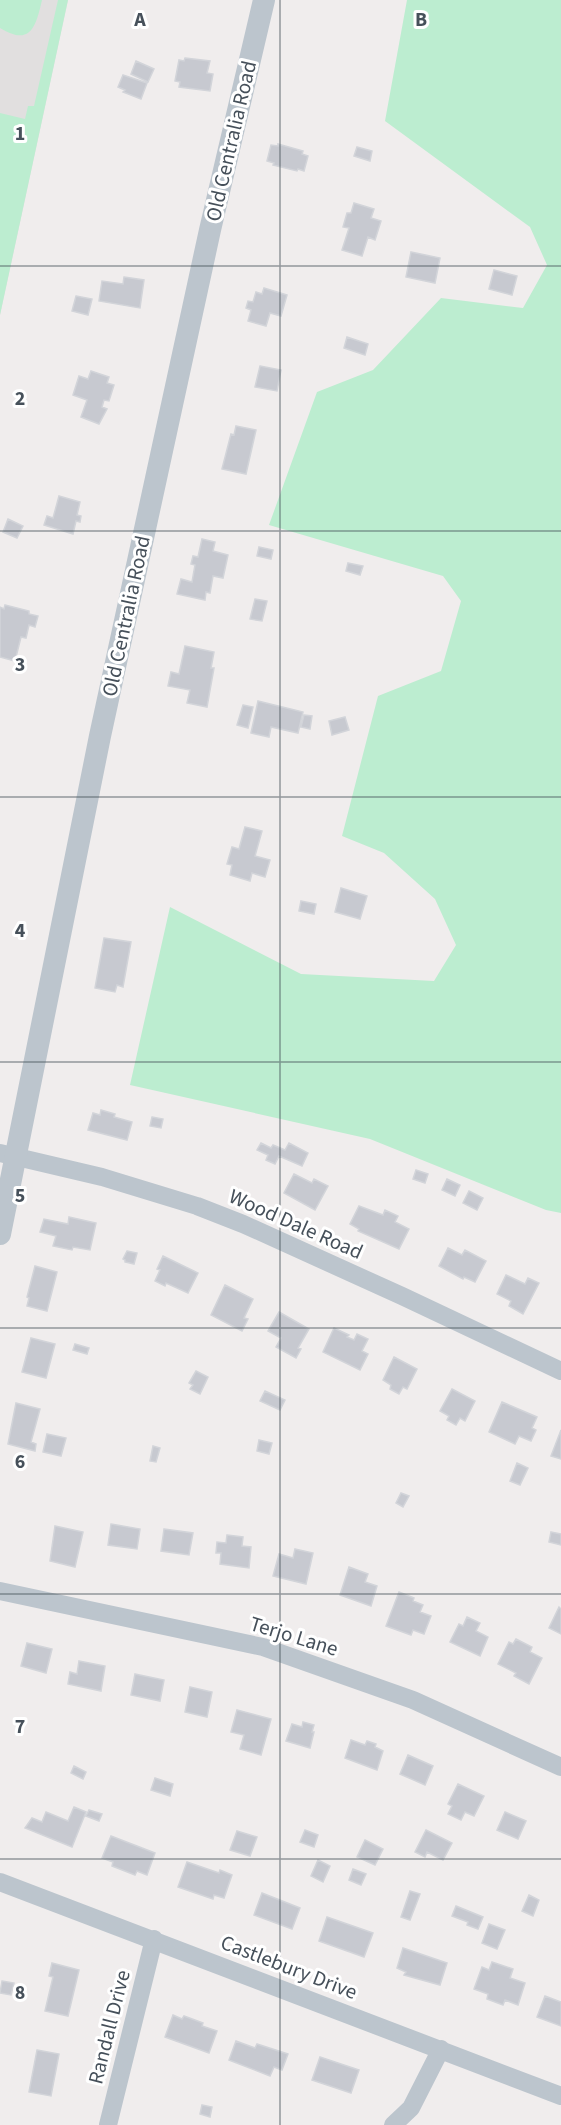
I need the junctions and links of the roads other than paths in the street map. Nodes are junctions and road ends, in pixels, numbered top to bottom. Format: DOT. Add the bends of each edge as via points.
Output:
graph roads {
  1 [pos="264,0"];
  2 [pos="8,1155"];
  3 [pos="0,1234"];
  4 [pos="561,1371"];
  5 [pos="0,1591"];
  6 [pos="561,1767"];
  7 [pos="0,1882"];
  8 [pos="154,1939"];
  9 [pos="441,2049"];
  10 [pos="561,2096"];
  11 [pos="108,2125"];
  12 [pos="393,2125"];
  1 -- 2 [label="street, Old Centralia Road"];
  2 -- 3 [label="street, Old Centralia Road"];
  2 -- 4 [label="street, Wood Dale Road" via="111,1179 206,1209"];
  5 -- 6 [label="street, Terjo Lane" via="263,1647 412,1700"];
  7 -- 8 [label="street, Castlebury Drive"];
  8 -- 9 [label="street, Castlebury Drive"];
  8 -- 11 [label="street, Randall Drive"];
  9 -- 10 [label="street, Castlebury Drive"];
  9 -- 12 [label="street" via="411,2108"];
}
